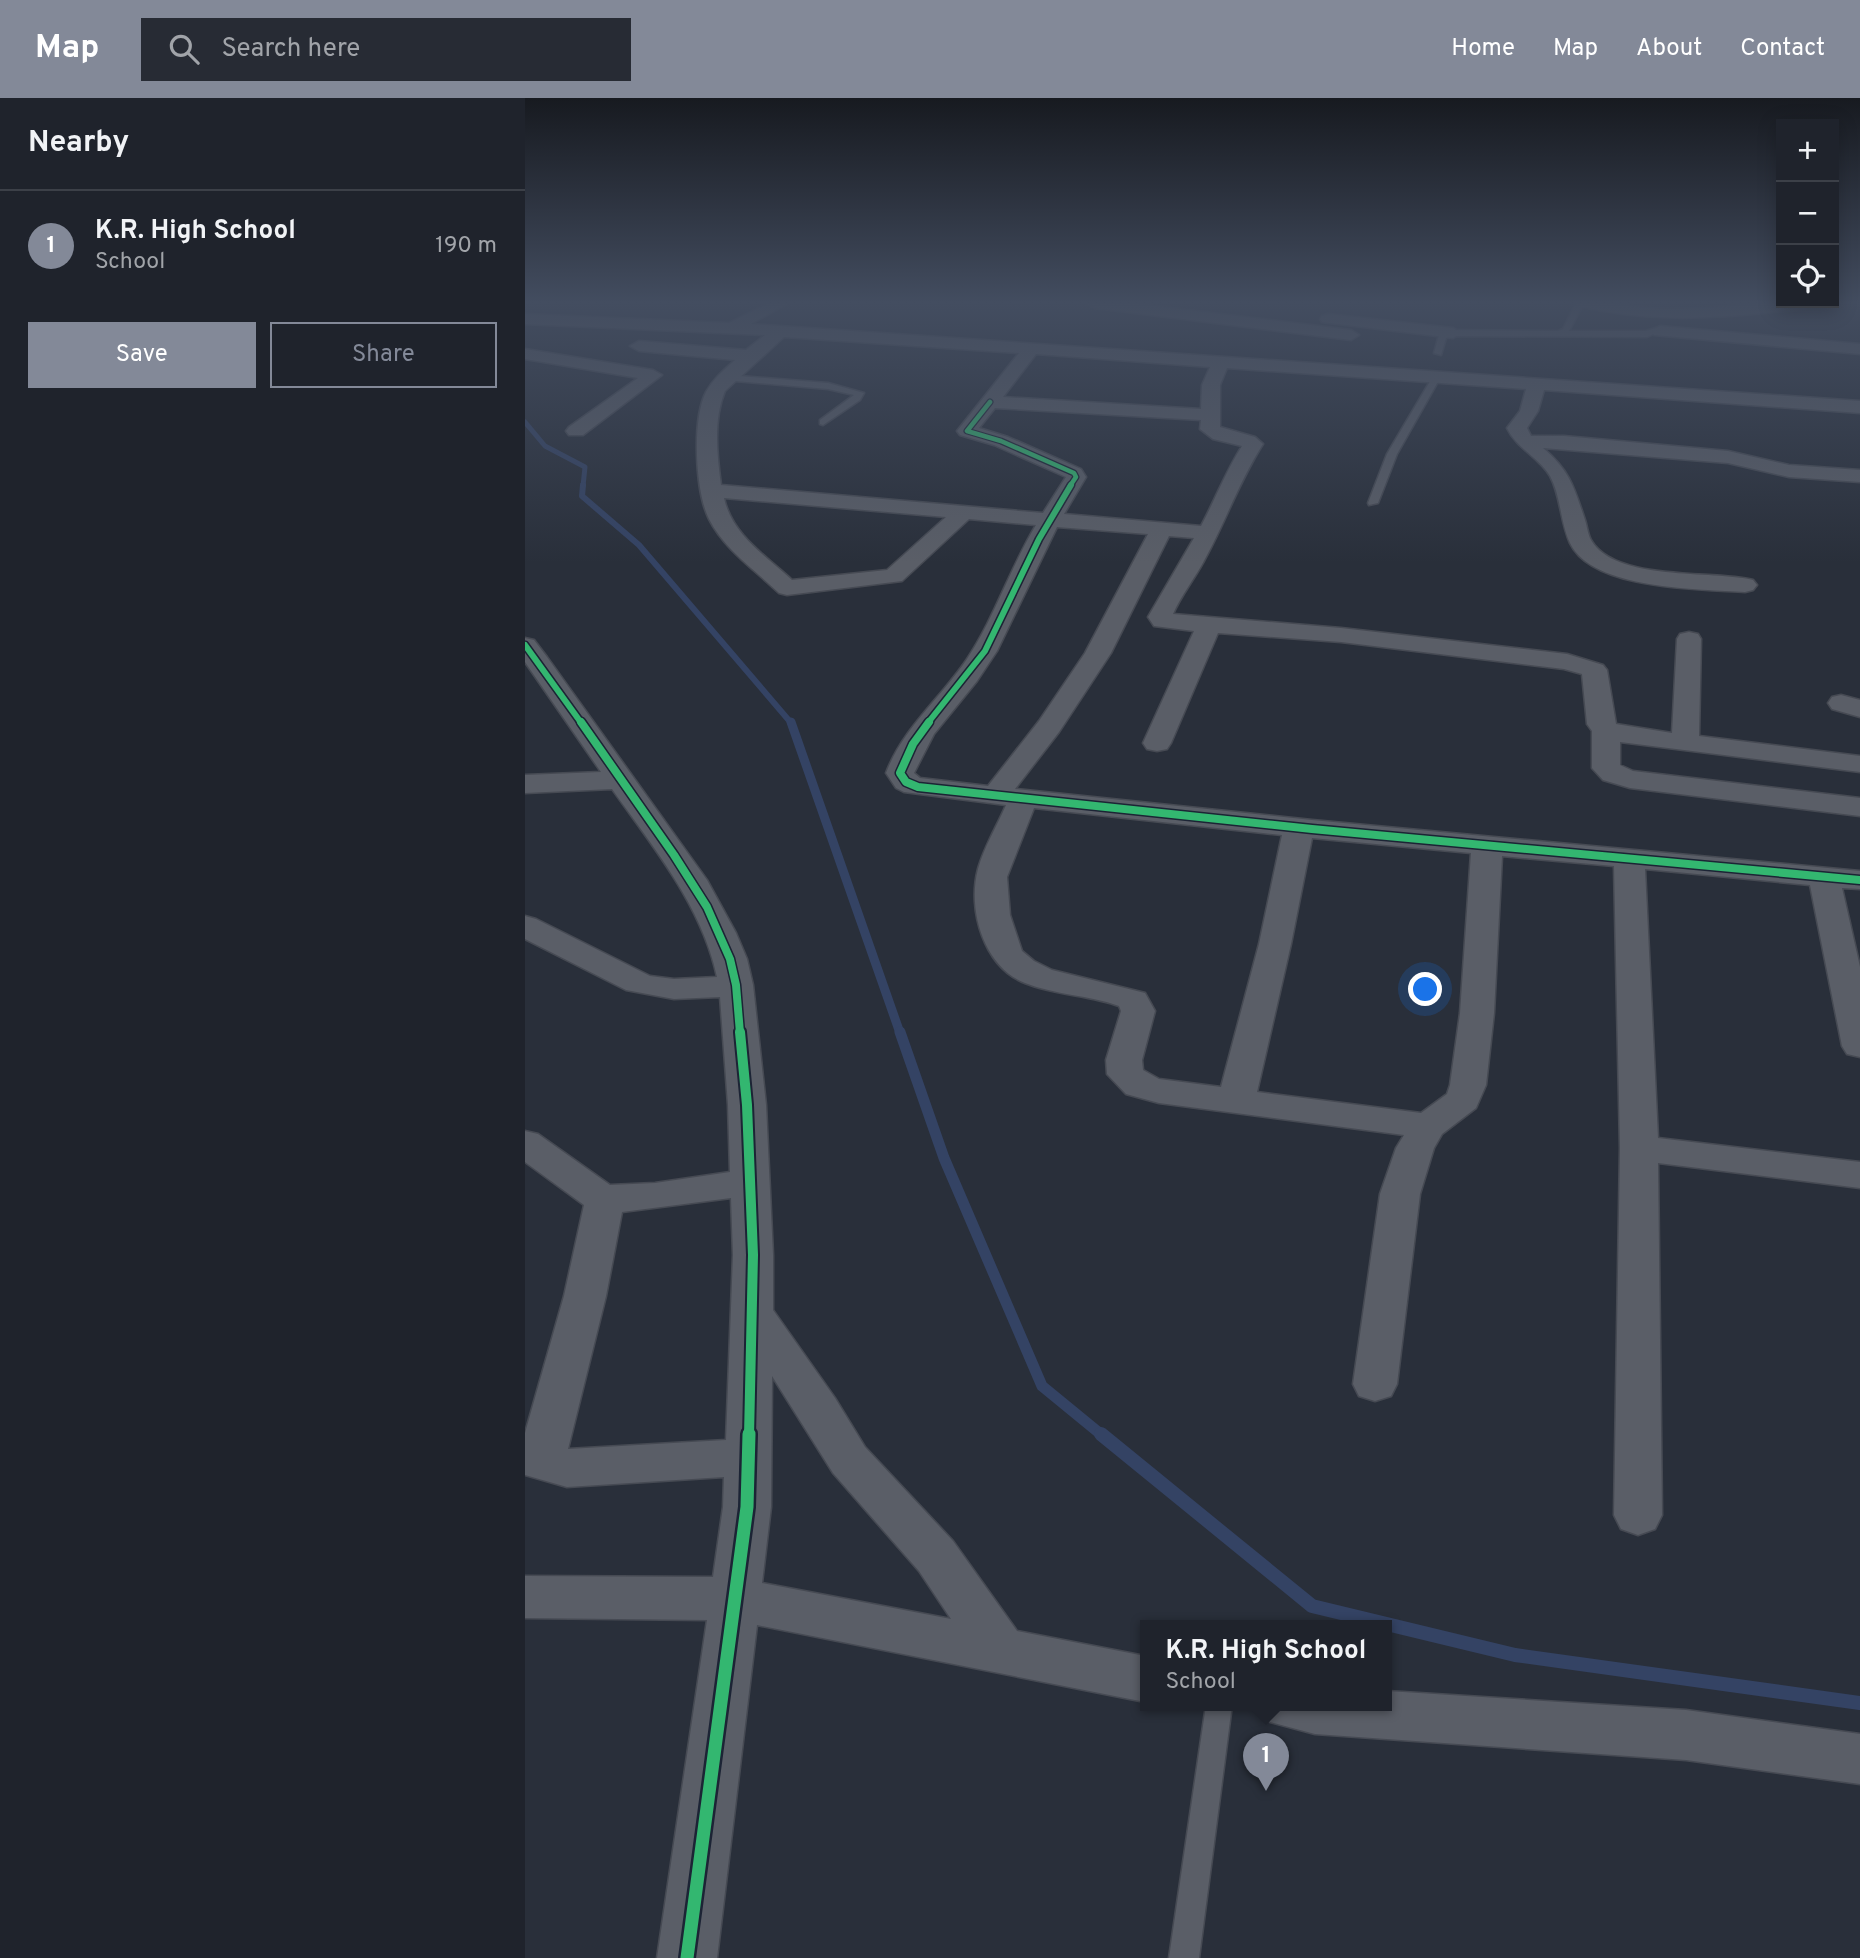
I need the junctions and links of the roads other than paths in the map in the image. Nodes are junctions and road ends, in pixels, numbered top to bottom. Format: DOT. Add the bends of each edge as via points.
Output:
graph roads {
  1 [pos="633,390"];
  2 [pos="718,390"];
  3 [pos="845,390"];
  4 [pos="999,390"];
  5 [pos="1210,390"];
  6 [pos="1429,390"];
  7 [pos="1535,390"];
  8 [pos="1607,390"];
  9 [pos="990,401"];
  10 [pos="1860,407"];
  11 [pos="1210,415"];
  12 [pos="823,422"];
  13 [pos="576,431"];
  14 [pos="1526,442"];
  15 [pos="1860,476"];
  16 [pos="713,491"];
  17 [pos="1373,503"];
  18 [pos="963,513"];
  19 [pos="1049,520"];
  20 [pos="1162,529"];
  21 [pos="1207,533"];
  22 [pos="1745,585"];
  23 [pos="1209,625"];
  24 [pos="1689,639"];
  25 [pos="525,645"];
  26 [pos="1606,730"];
  27 [pos="1157,743"];
  28 [pos="1685,743"];
  29 [pos="1860,765"];
  30 [pos="621,780"];
  31 [pos="525,784"];
  32 [pos="1009,797"];
  33 [pos="1860,807"];
  34 [pos="1299,827"];
  35 [pos="1487,845"];
  36 [pos="1629,858"];
  37 [pos="1824,876"];
  38 [pos="1860,880"];
  39 [pos="525,926"];
  40 [pos="736,985"];
  41 [pos="1860,1046"];
  42 [pos="1236,1102"];
  43 [pos="1428,1126"];
  44 [pos="525,1143"];
  45 [pos="1639,1148"];
  46 [pos="1860,1175"];
  47 [pos="750,1182"];
  48 [pos="605,1198"];
  49 [pos="752,1313"];
  50 [pos="1375,1384"];
  51 [pos="534,1457"];
  52 [pos="748,1457"];
  53 [pos="1638,1515"];
  54 [pos="525,1597"];
  55 [pos="734,1599"];
  56 [pos="1001,1651"];
  57 [pos="1140,1678"];
  58 [pos="1218,1711"];
  59 [pos="1330,1711"];
  60 [pos="1860,1759"];
  61 [pos="687,1958"];
  62 [pos="1184,1958"];
  1 -- 13 [label="street"];
  2 -- 16 [label="street" via="709,410 706,442"];
  3 -- 12 [label="lane" via="859,393 857,398"];
  4 -- 9 [label="street"];
  5 -- 11 [label="street"];
  6 -- 17 [label="lane" via="1392,454"];
  7 -- 14 [label="street" via="1529,411 1517,428"];
  8 -- 10 [label="street"];
  9 -- 11 [label="street"];
  9 -- 19 [label="street" via="967,431 1001,441 1076,477"];
  11 -- 21 [label="street" via="1213,432 1253,444 1232,477"];
  14 -- 15 [label="street" via="1728,457 1789,471"];
  14 -- 22 [label="street" via="1555,468 1581,543 1596,559 1647,575"];
  16 -- 18 [label="street"];
  16 -- 18 [label="street" via="719,518 787,588 894,576"];
  18 -- 19 [label="street"];
  19 -- 20 [label="street"];
  19 -- 32 [label="street" via="977,663 909,751 900,773 914,787"];
  20 -- 21 [label="street"];
  20 -- 32 [label="street" via="1098,653"];
  21 -- 23 [label="street" via="1160,617 1173,623"];
  23 -- 26 [label="street" via="1341,635 1567,662 1594,670 1601,724"];
  23 -- 27 [label="street"];
  24 -- 28 [label="street"];
  25 -- 30 [label="street"];
  26 -- 28 [label="street"];
  26 -- 33 [label="street" via="1606,768 1613,774"];
  28 -- 29 [label="street"];
  30 -- 31 [label="street"];
  30 -- 40 [label="street" via="718,929"];
  32 -- 34 [label="street"];
  32 -- 42 [label="street" via="993,869 991,903 1011,960 1044,978 1133,1000 1138,1011 1124,1060 1125,1074 1139,1086"];
  34 -- 35 [label="street"];
  34 -- 42 [label="street"];
  35 -- 36 [label="street"];
  35 -- 43 [label="street" via="1468,1085 1463,1100"];
  36 -- 37 [label="street"];
  36 -- 45 [label="street"];
  37 -- 38 [label="street"];
  37 -- 41 [label="street"];
  39 -- 40 [label="street" via="655,989"];
  40 -- 47 [label="street"];
  42 -- 43 [label="street"];
  43 -- 50 [label="street" via="1415,1148 1400,1194"];
  44 -- 48 [label="street"];
  45 -- 46 [label="street"];
  45 -- 53 [label="street"];
  47 -- 48 [label="street"];
  47 -- 49 [label="street"];
  48 -- 51 [label="street" via="585,1297"];
  49 -- 52 [label="street"];
  49 -- 56 [label="street" via="849,1460 936,1556"];
  51 -- 52 [label="street" via="567,1468"];
  52 -- 55 [label="street" via="747,1507"];
  54 -- 55 [label="street"];
  55 -- 56 [label="street"];
  55 -- 61 [label="street"];
  56 -- 57 [label="street"];
  58 -- 62 [label="lane"];
  59 -- 60 [label="street" via="1686,1735"];
}
